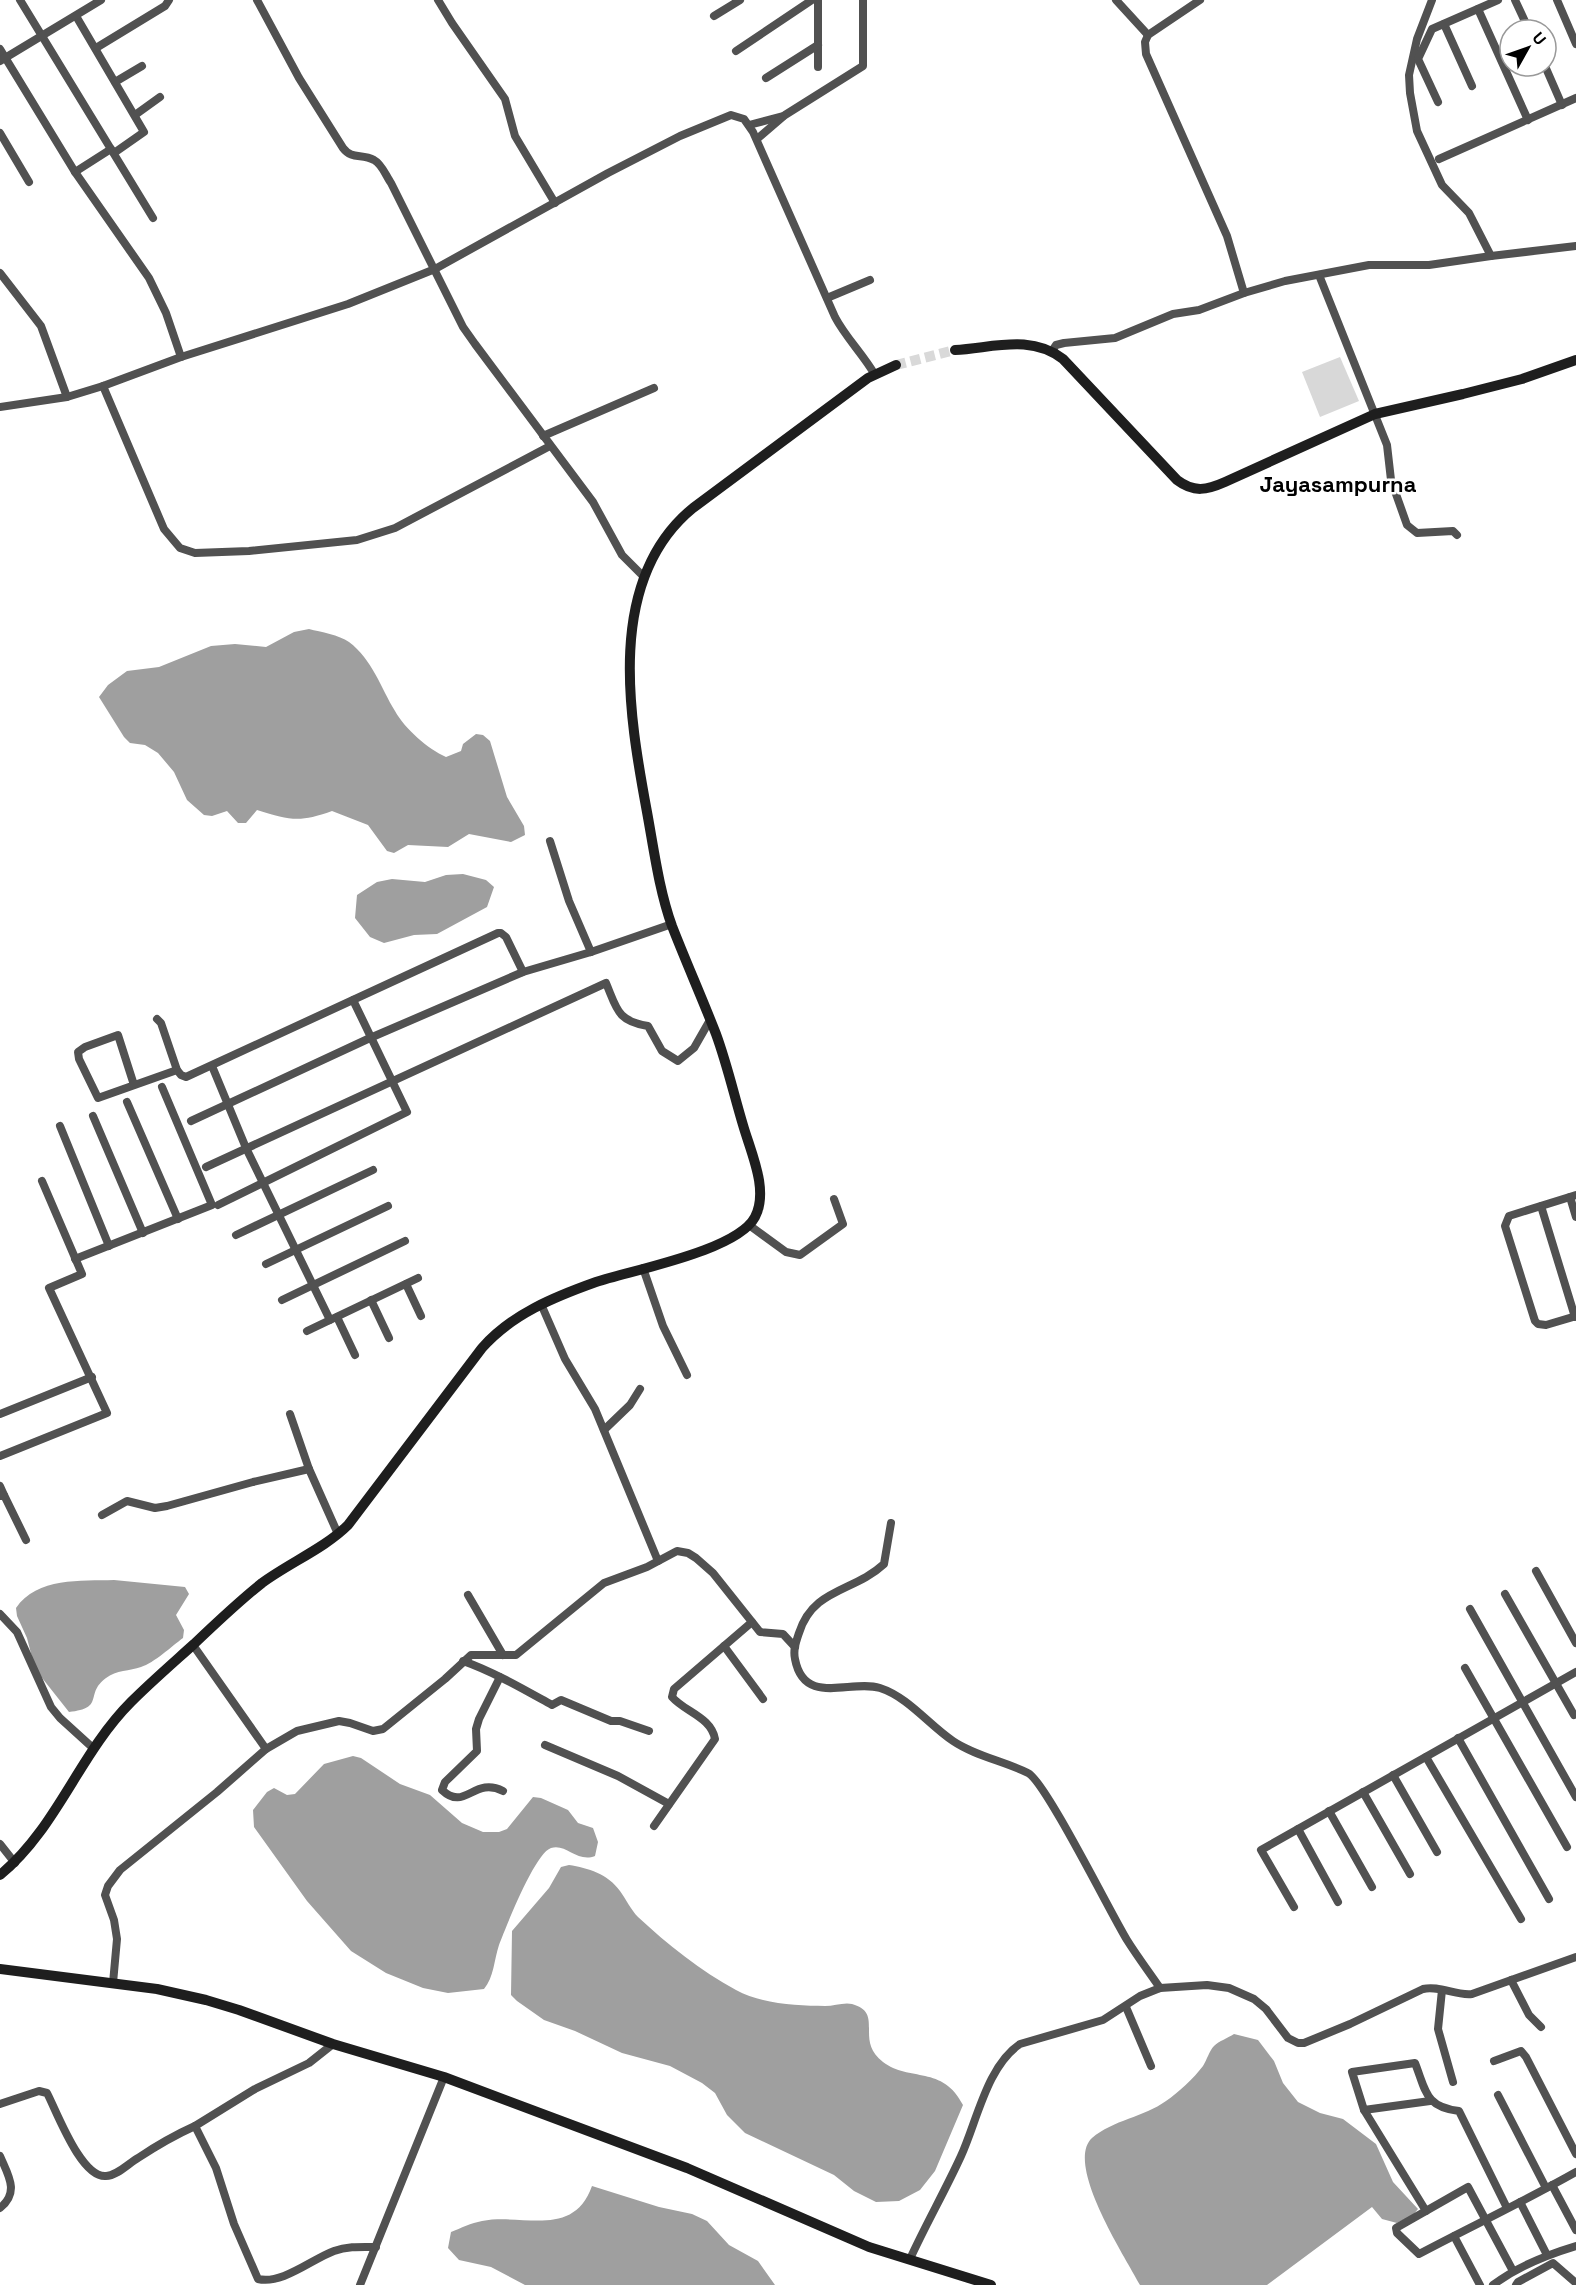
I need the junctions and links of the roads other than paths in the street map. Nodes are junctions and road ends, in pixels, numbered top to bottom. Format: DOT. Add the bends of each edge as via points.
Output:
graph roads {
  1 [pos="20,0"];
  2 [pos="101,0"];
  3 [pos="169,0"];
  4 [pos="256,0"];
  5 [pos="438,0"];
  6 [pos="740,0"];
  7 [pos="812,0"];
  8 [pos="818,0"];
  9 [pos="863,0"];
  10 [pos="1116,0"];
  11 [pos="1200,0"];
  12 [pos="1432,0"];
  13 [pos="1498,0"];
  14 [pos="1515,0"];
  15 [pos="1557,0"];
  16 [pos="1478,9"];
  17 [pos="76,16"];
  18 [pos="714,16"];
  19 [pos="1523,18"];
  20 [pos="1444,24"];
  21 [pos="1148,35"];
  22 [pos="42,37"];
  23 [pos="1576,44"];
  24 [pos="818,45"];
  25 [pos="96,48"];
  26 [pos="0,49"];
  27 [pos="736,51"];
  28 [pos="3,59"];
  29 [pos="142,66"];
  30 [pos="818,67"];
  31 [pos="766,78"];
  32 [pos="1550,78"];
  33 [pos="115,82"];
  34 [pos="1472,86"];
  35 [pos="160,97"];
  36 [pos="1576,99"];
  37 [pos="1438,102"];
  38 [pos="1562,105"];
  39 [pos="135,115"];
  40 [pos="785,115"];
  41 [pos="1528,120"];
  42 [pos="749,125"];
  43 [pos="0,134"];
  44 [pos="757,139"];
  45 [pos="112,151"];
  46 [pos="1439,159"];
  47 [pos="75,172"];
  48 [pos="29,182"];
  49 [pos="555,203"];
  50 [pos="153,218"];
  51 [pos="1576,246"];
  52 [pos="1491,256"];
  53 [pos="435,269"];
  54 [pos="0,273"];
  55 [pos="1319,275"];
  56 [pos="870,280"];
  57 [pos="1244,292"];
  58 [pos="827,298"];
  59 [pos="955,350"];
  60 [pos="1052,351"];
  61 [pos="181,357"];
  62 [pos="1576,360"];
  63 [pos="896,364"];
  64 [pos="875,375"];
  65 [pos="104,386"];
  66 [pos="654,388"];
  67 [pos="67,397"];
  68 [pos="0,407"];
  69 [pos="1375,414"];
  70 [pos="543,436"];
  71 [pos="550,446"];
  72 [pos="1457,535"];
  73 [pos="644,577"];
  74 [pos="550,841"];
  75 [pos="672,924"];
  76 [pos="591,952"];
  77 [pos="523,972"];
  78 [pos="353,1000"];
  79 [pos="157,1019"];
  80 [pos="710,1020"];
  81 [pos="370,1038"];
  82 [pos="212,1066"];
  83 [pos="177,1070"];
  84 [pos="392,1082"];
  85 [pos="134,1085"];
  86 [pos="162,1087"];
  87 [pos="128,1101"];
  88 [pos="228,1104"];
  89 [pos="93,1116"];
  90 [pos="191,1121"];
  91 [pos="60,1126"];
  92 [pos="246,1148"];
  93 [pos="206,1167"];
  94 [pos="373,1170"];
  95 [pos="42,1181"];
  96 [pos="264,1181"];
  97 [pos="1573,1196"];
  98 [pos="834,1199"];
  99 [pos="218,1204"];
  100 [pos="388,1206"];
  101 [pos="1541,1206"];
  102 [pos="279,1215"];
  103 [pos="1576,1217"];
  104 [pos="178,1219"];
  105 [pos="749,1225"];
  106 [pos="142,1233"];
  107 [pos="236,1235"];
  108 [pos="405,1241"];
  109 [pos="109,1246"];
  110 [pos="296,1250"];
  111 [pos="75,1259"];
  112 [pos="266,1264"];
  113 [pos="643,1268"];
  114 [pos="418,1278"];
  115 [pos="406,1284"];
  116 [pos="313,1285"];
  117 [pos="282,1300"];
  118 [pos="371,1300"];
  119 [pos="541,1304"];
  120 [pos="422,1316"];
  121 [pos="1575,1316"];
  122 [pos="334,1318"];
  123 [pos="307,1331"];
  124 [pos="389,1338"];
  125 [pos="355,1355"];
  126 [pos="687,1375"];
  127 [pos="92,1377"];
  128 [pos="640,1389"];
  129 [pos="0,1414"];
  130 [pos="290,1414"];
  131 [pos="604,1430"];
  132 [pos="0,1456"];
  133 [pos="309,1469"];
  134 [pos="0,1486"];
  135 [pos="2,1495"];
  136 [pos="102,1515"];
  137 [pos="891,1523"];
  138 [pos="338,1534"];
  139 [pos="26,1540"];
  140 [pos="658,1560"];
  141 [pos="1536,1571"];
  142 [pos="1505,1594"];
  143 [pos="468,1595"];
  144 [pos="1470,1609"];
  145 [pos="0,1614"];
  146 [pos="752,1622"];
  147 [pos="1576,1643"];
  148 [pos="193,1645"];
  149 [pos="724,1646"];
  150 [pos="795,1647"];
  151 [pos="503,1655"];
  152 [pos="463,1661"];
  153 [pos="1465,1668"];
  154 [pos="1576,1672"];
  155 [pos="500,1677"];
  156 [pos="1556,1683"];
  157 [pos="763,1699"];
  158 [pos="1524,1701"];
  159 [pos="1574,1715"];
  160 [pos="1493,1719"];
  161 [pos="649,1731"];
  162 [pos="1458,1738"];
  163 [pos="544,1745"];
  164 [pos="93,1748"];
  165 [pos="266,1749"];
  166 [pos="1426,1757"];
  167 [pos="1393,1775"];
  168 [pos="502,1791"];
  169 [pos="1364,1792"];
  170 [pos="1576,1797"];
  171 [pos="669,1804"];
  172 [pos="1329,1811"];
  173 [pos="654,1826"];
  174 [pos="1298,1829"];
  175 [pos="0,1844"];
  176 [pos="1567,1847"];
  177 [pos="1437,1852"];
  178 [pos="15,1863"];
  179 [pos="1410,1874"];
  180 [pos="0,1875"];
  181 [pos="1372,1887"];
  182 [pos="1549,1899"];
  183 [pos="1338,1902"];
  184 [pos="1294,1906"];
  185 [pos="1521,1919"];
  186 [pos="1576,1957"];
  187 [pos="0,1969"];
  188 [pos="1510,1980"];
  189 [pos="113,1983"];
  190 [pos="1160,1988"];
  191 [pos="1442,1990"];
  192 [pos="1126,2007"];
  193 [pos="1541,2027"];
  194 [pos="333,2044"];
  195 [pos="1494,2061"];
  196 [pos="1151,2066"];
  197 [pos="444,2077"];
  198 [pos="1453,2082"];
  199 [pos="1498,2095"];
  200 [pos="1430,2101"];
  201 [pos="0,2104"];
  202 [pos="1364,2110"];
  203 [pos="195,2126"];
  204 [pos="1576,2154"];
  205 [pos="0,2156"];
  206 [pos="1576,2172"];
  207 [pos="1549,2187"];
  208 [pos="1520,2202"];
  209 [pos="0,2208"];
  210 [pos="1507,2208"];
  211 [pos="1426,2211"];
  212 [pos="1486,2219"];
  213 [pos="1576,2230"];
  214 [pos="1454,2236"];
  215 [pos="1576,2246"];
  216 [pos="376,2247"];
  217 [pos="1547,2255"];
  218 [pos="910,2259"];
  219 [pos="1534,2261"];
  220 [pos="1539,2270"];
  221 [pos="1513,2271"];
  222 [pos="1576,2283"];
  223 [pos="360,2285"];
  224 [pos="992,2285"];
  225 [pos="1480,2285"];
  226 [pos="1493,2285"];
  227 [pos="1516,2285"];
  1 -- 22 [label="street"];
  2 -- 17 [label="street"];
  3 -- 25 [label="street"];
  4 -- 53 [label="street" via="343,148 350,156 379,164"];
  5 -- 49 [label="street" via="505,99 515,136"];
  6 -- 18 [label="street"];
  7 -- 27 [label="street"];
  8 -- 24 [label="street"];
  9 -- 40 [label="street" via="863,66"];
  10 -- 21 [label="street"];
  11 -- 21 [label="street"];
  12 -- 52 [label="street" via="1409,75 1417,131 1442,185 1469,213"];
  13 -- 16 [label="street"];
  14 -- 19 [label="street"];
  15 -- 23 [label="street"];
  16 -- 20 [label="street"];
  16 -- 41 [label="street"];
  17 -- 22 [label="street"];
  17 -- 25 [label="street"];
  20 -- 34 [label="street"];
  20 -- 37 [label="street" via="1432,29 1418,59"];
  21 -- 57 [label="street" via="1146,54 1227,236"];
  22 -- 28 [label="street"];
  22 -- 45 [label="street"];
  24 -- 30 [label="street"];
  24 -- 31 [label="street"];
  25 -- 33 [label="street"];
  26 -- 28 [label="street"];
  28 -- 47 [label="street"];
  29 -- 33 [label="street"];
  32 -- 38 [label="street"];
  33 -- 39 [label="street"];
  35 -- 39 [label="street"];
  36 -- 38 [label="street"];
  38 -- 41 [label="street"];
  39 -- 45 [label="street" via="142,135"];
  40 -- 42 [label="street"];
  40 -- 44 [label="street"];
  41 -- 46 [label="street"];
  42 -- 44 [label="street"];
  42 -- 49 [label="street" via="731,115 710,123"];
  43 -- 48 [label="street"];
  44 -- 58 [label="street"];
  45 -- 47 [label="street"];
  45 -- 50 [label="street"];
  47 -- 61 [label="street" via="149,278"];
  49 -- 53 [label="street"];
  51 -- 52 [label="street"];
  52 -- 55 [label="street" via="1429,265 1369,265"];
  53 -- 61 [label="street" via="348,304"];
  53 -- 70 [label="street" via="463,327"];
  54 -- 67 [label="street" via="41,326"];
  55 -- 57 [label="street"];
  55 -- 69 [label="street"];
  56 -- 58 [label="street"];
  57 -- 60 [label="street" via="1114,338 1064,343"];
  58 -- 64 [label="street" via="847,338"];
  59 -- 60 [label="street" via="1017,343"];
  60 -- 69 [label="street" via="1177,480 1194,490 1226,482"];
  61 -- 65 [label="street"];
  62 -- 69 [label="street" via="1463,394"];
  63 -- 64 [label="street"];
  64 -- 73 [label="street" via="684,516 656,552"];
  65 -- 67 [label="street"];
  65 -- 71 [label="street" via="164,529 180,548 195,553 249,551 374,536"];
  66 -- 70 [label="street"];
  67 -- 68 [label="street"];
  69 -- 72 [label="street" via="1407,525 1417,533 1453,531"];
  70 -- 71 [label="street"];
  71 -- 73 [label="street" via="599,510 622,555"];
  73 -- 75 [label="street" via="632,634 630,695 640,778"];
  74 -- 76 [label="street"];
  75 -- 76 [label="street"];
  75 -- 80 [label="street"];
  76 -- 77 [label="street"];
  77 -- 78 [label="street" via="506,937 498,933"];
  77 -- 81 [label="street"];
  78 -- 81 [label="street"];
  78 -- 82 [label="street"];
  79 -- 83 [label="street"];
  80 -- 84 [label="street" via="694,1048 678,1061 663,1051 648,1026 634,1024 620,1015 606,983"];
  80 -- 105 [label="street" via="760,1187 760,1206"];
  81 -- 84 [label="street"];
  81 -- 88 [label="street"];
  82 -- 83 [label="street" via="186,1077"];
  82 -- 88 [label="street"];
  83 -- 85 [label="street"];
  84 -- 92 [label="street"];
  84 -- 96 [label="street" via="407,1112"];
  85 -- 85 [label="street" via="118,1035 78,1052 98,1098"];
  86 -- 104 [label="street" via="212,1205"];
  87 -- 104 [label="street"];
  88 -- 90 [label="street"];
  88 -- 92 [label="street"];
  89 -- 106 [label="street"];
  91 -- 109 [label="street"];
  92 -- 93 [label="street"];
  92 -- 96 [label="street"];
  94 -- 102 [label="street"];
  95 -- 111 [label="street"];
  96 -- 99 [label="street"];
  96 -- 102 [label="street"];
  97 -- 101 [label="street"];
  97 -- 103 [label="street"];
  98 -- 105 [label="street" via="843,1224 800,1255 786,1252"];
  100 -- 110 [label="street"];
  101 -- 121 [label="street"];
  101 -- 121 [label="street" via="1509,1216 1505,1226 1535,1321 1546,1325"];
  102 -- 107 [label="street"];
  102 -- 110 [label="street"];
  104 -- 106 [label="street"];
  105 -- 113 [label="street" via="714,1246"];
  106 -- 109 [label="street"];
  108 -- 116 [label="street"];
  109 -- 111 [label="street"];
  110 -- 112 [label="street"];
  110 -- 116 [label="street"];
  111 -- 127 [label="street" via="82,1274 49,1288"];
  113 -- 119 [label="street"];
  113 -- 126 [label="street" via="663,1326"];
  114 -- 115 [label="street"];
  115 -- 118 [label="street"];
  115 -- 120 [label="street"];
  116 -- 117 [label="street"];
  116 -- 122 [label="street"];
  118 -- 122 [label="street"];
  118 -- 124 [label="street"];
  119 -- 131 [label="street" via="565,1359"];
  119 -- 138 [label="street" via="493,1335"];
  122 -- 123 [label="street"];
  122 -- 125 [label="street"];
  127 -- 129 [label="street"];
  127 -- 132 [label="street" via="107,1413"];
  128 -- 131 [label="street" via="630,1405"];
  130 -- 133 [label="street"];
  131 -- 140 [label="street"];
  133 -- 136 [label="street" via="167,1506 155,1508 128,1501"];
  133 -- 138 [label="street"];
  134 -- 135 [label="street"];
  135 -- 139 [label="street"];
  137 -- 150 [label="street" via="884,1564 817,1603 806,1615"];
  138 -- 148 [label="street" via="263,1583"];
  140 -- 146 [label="street" via="677,1551 696,1558"];
  140 -- 151 [label="street" via="604,1583 516,1655"];
  141 -- 147 [label="street"];
  142 -- 156 [label="street"];
  143 -- 151 [label="street"];
  144 -- 158 [label="street"];
  145 -- 164 [label="street" via="17,1632 51,1707"];
  146 -- 149 [label="street"];
  146 -- 150 [label="street" via="762,1633 783,1634"];
  148 -- 164 [label="street" via="130,1703"];
  148 -- 165 [label="street"];
  149 -- 157 [label="street"];
  149 -- 171 [label="street" via="672,1692 675,1700 703,1719 715,1738"];
  150 -- 190 [label="street" via="798,1668 813,1685 825,1689 874,1686 887,1691 953,1741 1032,1775 1128,1942"];
  151 -- 152 [label="street" via="471,1654"];
  152 -- 155 [label="street"];
  152 -- 165 [label="street" via="383,1729 372,1731 350,1723 328,1723 297,1731"];
  153 -- 160 [label="street"];
  154 -- 156 [label="street"];
  155 -- 161 [label="street" via="552,1705 561,1700 610,1721"];
  155 -- 168 [label="street" via="479,1719 477,1751 445,1782 442,1790 449,1797 460,1798 484,1786"];
  156 -- 158 [label="street"];
  156 -- 159 [label="street"];
  158 -- 160 [label="street"];
  158 -- 170 [label="street"];
  160 -- 162 [label="street"];
  160 -- 176 [label="street"];
  162 -- 166 [label="street"];
  162 -- 182 [label="street"];
  163 -- 171 [label="street" via="618,1776"];
  164 -- 178 [label="street" via="44,1828"];
  165 -- 189 [label="street" via="120,1870 108,1886 106,1898 117,1939"];
  166 -- 167 [label="street"];
  166 -- 185 [label="street"];
  167 -- 169 [label="street"];
  167 -- 177 [label="street"];
  169 -- 172 [label="street"];
  169 -- 179 [label="street"];
  171 -- 173 [label="street"];
  172 -- 174 [label="street"];
  172 -- 181 [label="street"];
  174 -- 183 [label="street"];
  174 -- 184 [label="street" via="1261,1850"];
  175 -- 178 [label="street"];
  178 -- 180 [label="street"];
  186 -- 188 [label="street"];
  187 -- 189 [label="street"];
  188 -- 191 [label="street" via="1472,1994"];
  188 -- 193 [label="street" via="1528,2015"];
  189 -- 194 [label="street" via="206,2000"];
  190 -- 191 [label="street" via="1219,1985 1243,1993 1266,2009 1288,2038 1298,2043 1350,2024 1423,1989"];
  190 -- 192 [label="street"];
  191 -- 198 [label="street" via="1438,2029"];
  192 -- 196 [label="street"];
  192 -- 218 [label="street" via="1103,2020 1020,2044 1010,2051 997,2069 960,2158"];
  194 -- 197 [label="street"];
  194 -- 203 [label="street" via="309,2063 255,2089"];
  195 -- 204 [label="street" via="1521,2051 1527,2057"];
  197 -- 216 [label="street"];
  197 -- 218 [label="street" via="687,2168 869,2247"];
  199 -- 207 [label="street"];
  200 -- 202 [label="street"];
  200 -- 202 [label="street" via="1415,2063 1352,2072"];
  200 -- 210 [label="street" via="1459,2111"];
  201 -- 203 [label="street" via="39,2091 47,2093 80,2156 91,2170 103,2176 112,2175"];
  202 -- 211 [label="street"];
  203 -- 216 [label="street" via="216,2168 258,2279 273,2282 344,2248"];
  205 -- 209 [label="street" via="12,2190"];
  206 -- 207 [label="street"];
  207 -- 208 [label="street"];
  207 -- 213 [label="street"];
  208 -- 210 [label="street"];
  208 -- 217 [label="street"];
  210 -- 212 [label="street"];
  211 -- 212 [label="street" via="1468,2187"];
  211 -- 214 [label="street" via="1396,2228 1419,2254"];
  212 -- 214 [label="street"];
  212 -- 221 [label="street"];
  214 -- 225 [label="street"];
  215 -- 217 [label="street"];
  216 -- 223 [label="street"];
  217 -- 219 [label="street"];
  218 -- 224 [label="street"];
  219 -- 220 [label="street"];
  219 -- 221 [label="street"];
  220 -- 222 [label="street" via="1553,2263"];
  220 -- 227 [label="street"];
  221 -- 226 [label="street"];
}
